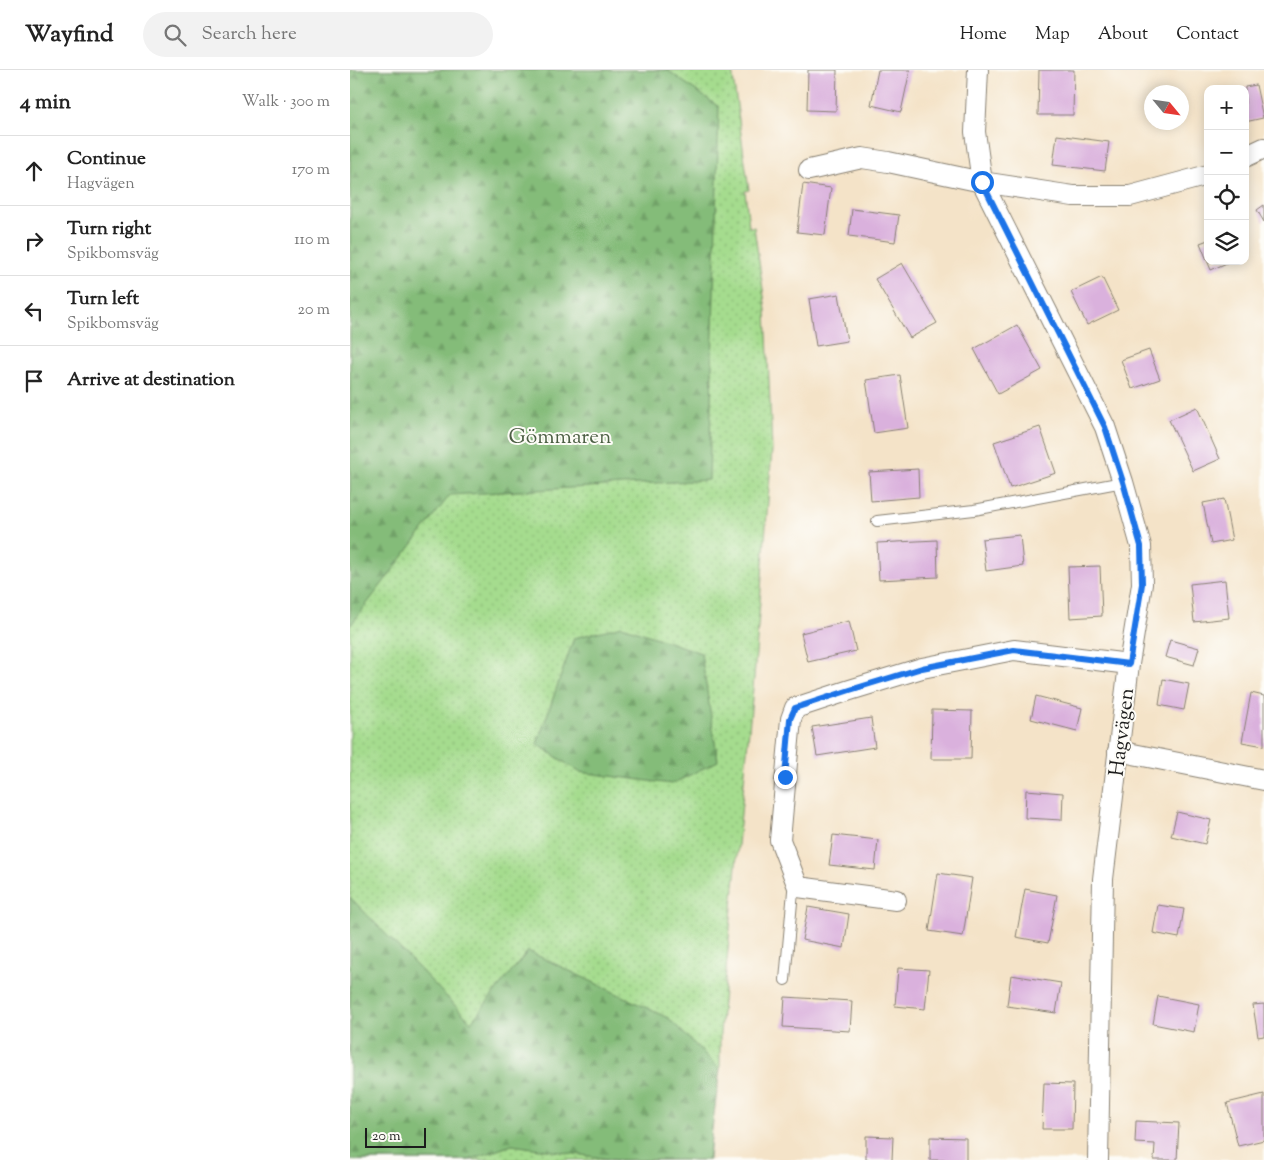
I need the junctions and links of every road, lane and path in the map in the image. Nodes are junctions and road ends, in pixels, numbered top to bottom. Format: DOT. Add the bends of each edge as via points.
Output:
graph roads {
  1 [pos="978,70"];
  2 [pos="1264,148"];
  3 [pos="1249,155"];
  4 [pos="809,170"];
  5 [pos="1204,176"];
  6 [pos="982,182"];
  7 [pos="1123,482"];
  8 [pos="877,521"];
  9 [pos="1129,664"];
  10 [pos="1118,751"];
  11 [pos="1264,780"];
  12 [pos="798,887"];
  13 [pos="896,900"];
  14 [pos="785,980"];
  15 [pos="1098,1160"];
  1 -- 6 [label="street, Hagvägen" via="976,132"];
  2 -- 3 [label="street"];
  4 -- 6 [label="street" via="862,158"];
  5 -- 6 [label="street" via="1130,196 1073,196"];
  6 -- 7 [label="street, Hagvägen" via="1105,427"];
  7 -- 8 [label="lane" via="974,510"];
  7 -- 9 [label="street, Hagvägen" via="1141,546 1142,584"];
  9 -- 10 [label="street, Hagvägen"];
  9 -- 12 [label="street" via="1014,650 922,668 795,708 790,719 780,840"];
  10 -- 11 [label="street"];
  10 -- 15 [label="street, Hagvägen" via="1103,879"];
  12 -- 13 [label="street"];
  12 -- 14 [label="lane" via="793,891"];
}
